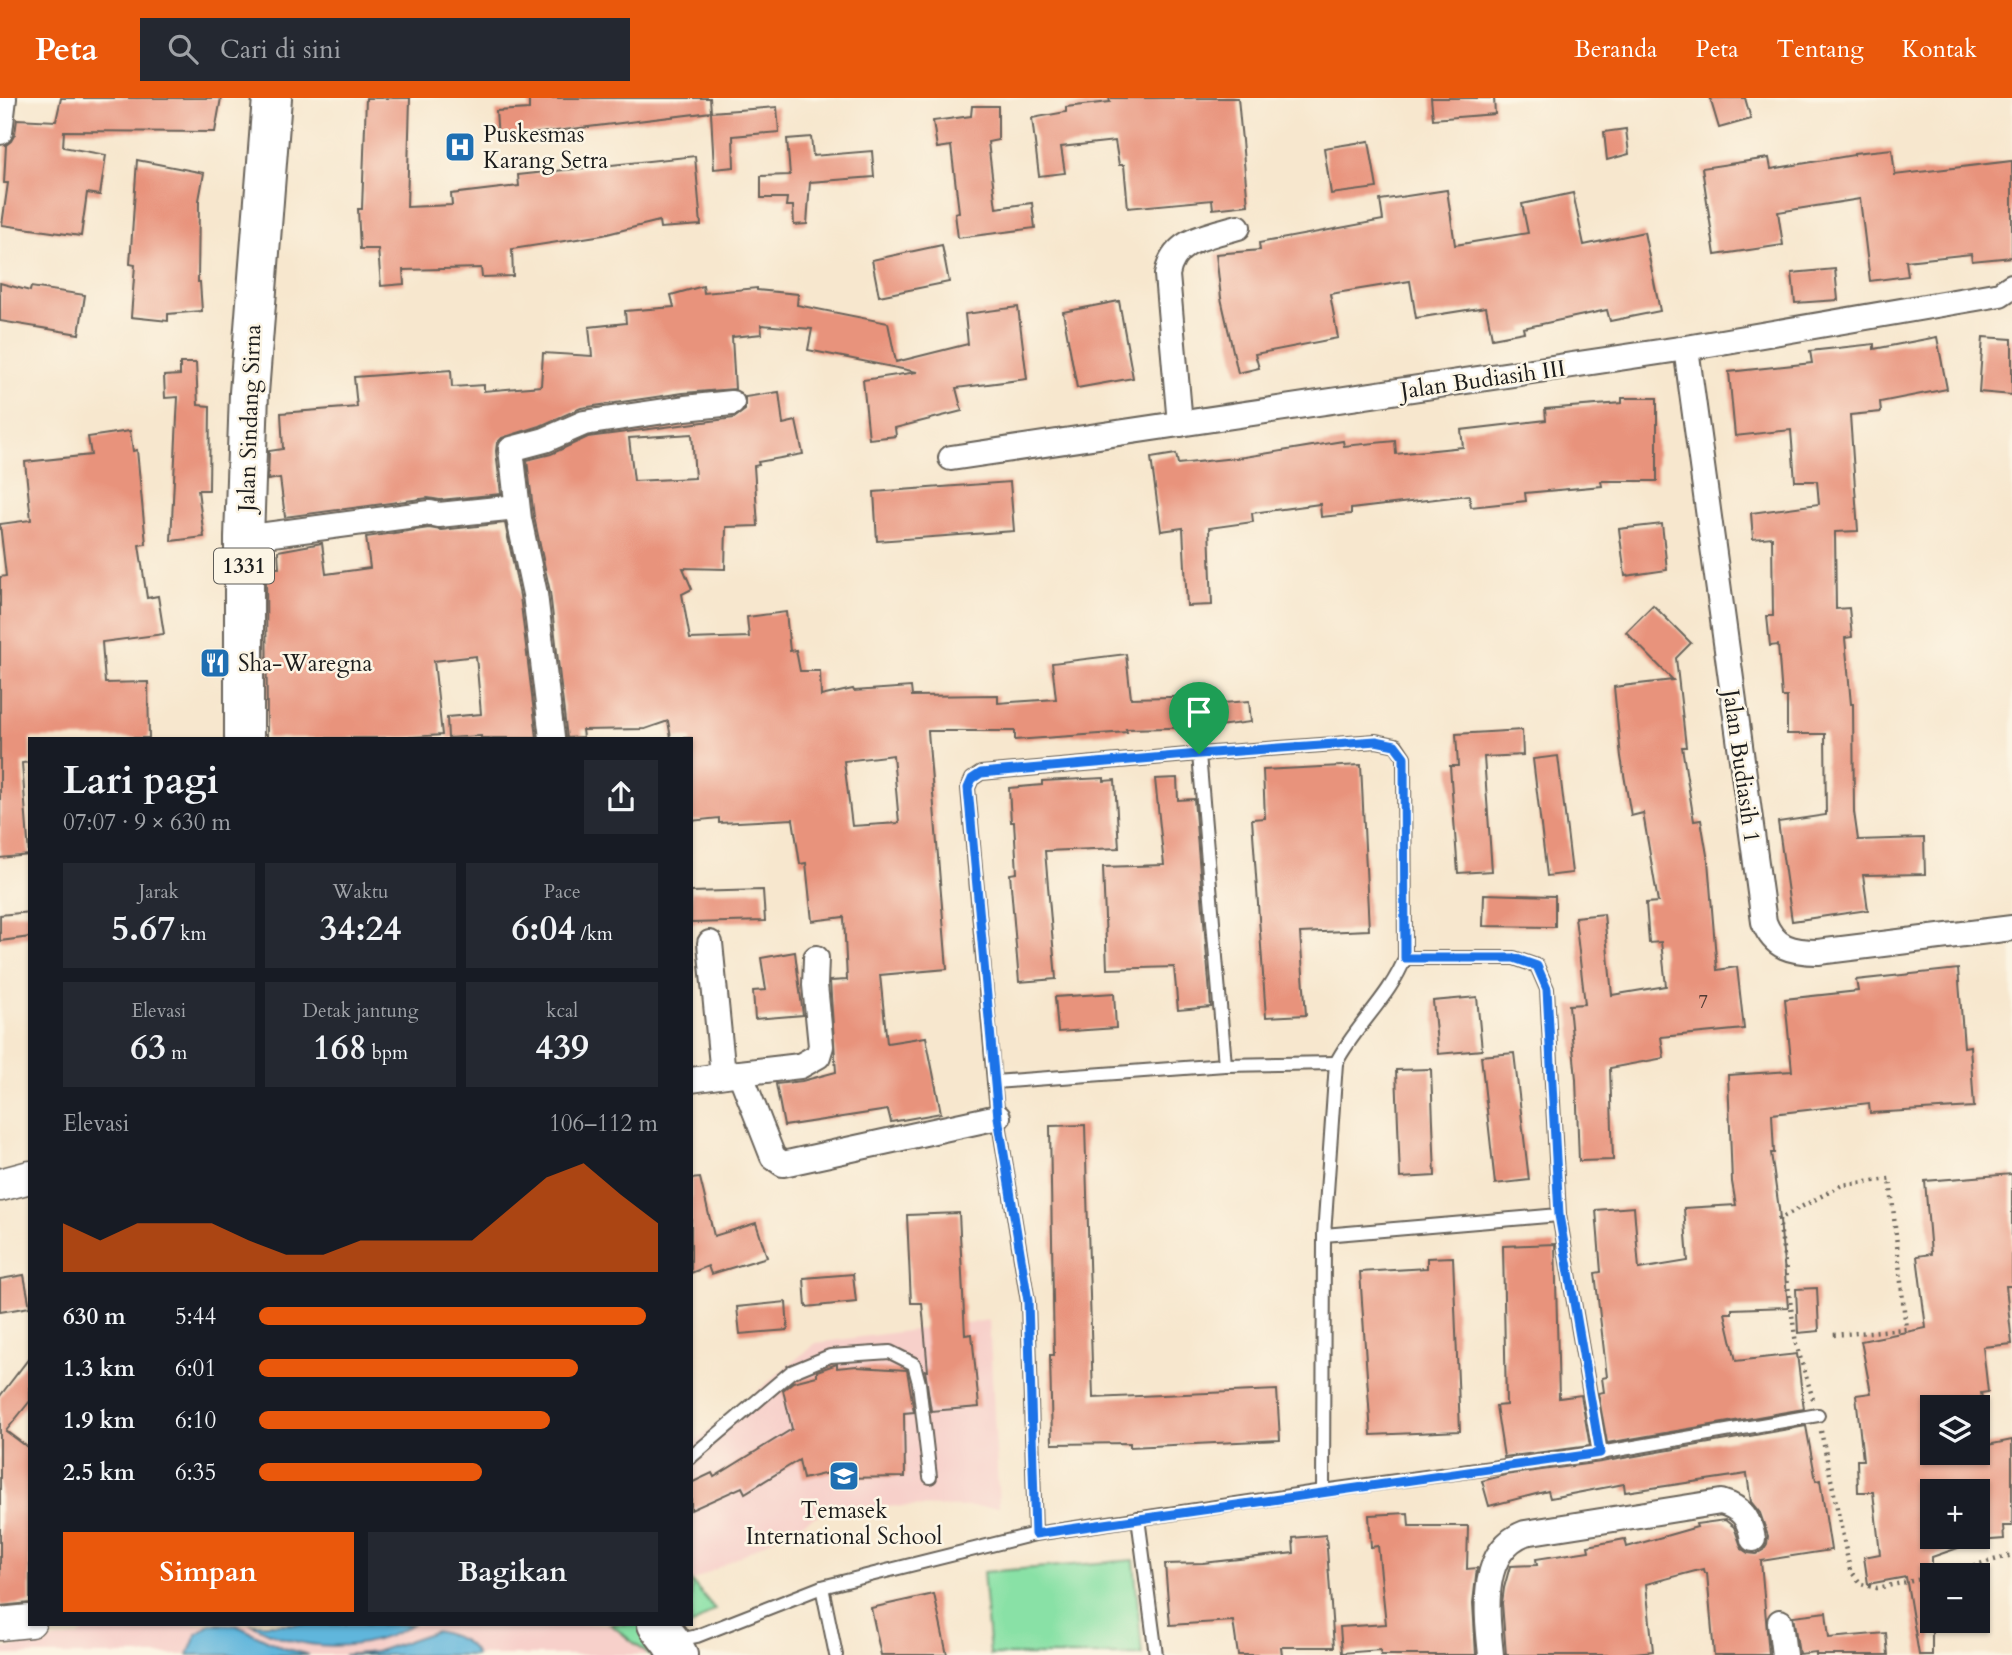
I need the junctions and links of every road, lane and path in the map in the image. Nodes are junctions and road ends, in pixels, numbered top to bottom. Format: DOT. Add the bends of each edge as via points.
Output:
graph roads {
  1 [pos="4,98"];
  2 [pos="272,98"];
  3 [pos="0,132"];
  4 [pos="1238,227"];
  5 [pos="2012,286"];
  6 [pos="1686,348"];
  7 [pos="732,403"];
  8 [pos="1180,424"];
  9 [pos="951,458"];
  10 [pos="517,507"];
  11 [pos="244,538"];
  12 [pos="244,737"];
  13 [pos="552,737"];
  14 [pos="1199,754"];
  15 [pos="2012,928"];
  16 [pos="710,943"];
  17 [pos="816,958"];
  18 [pos="1405,958"];
  19 [pos="1336,1063"];
  20 [pos="1225,1065"];
  21 [pos="732,1074"];
  22 [pos="693,1080"];
  23 [pos="994,1082"];
  24 [pos="998,1117"];
  25 [pos="28,1178"];
  26 [pos="0,1185"];
  27 [pos="1559,1215"];
  28 [pos="1324,1235"];
  29 [pos="1833,1335"];
  30 [pos="1818,1415"];
  31 [pos="1600,1453"];
  32 [pos="693,1455"];
  33 [pos="930,1477"];
  34 [pos="1323,1491"];
  35 [pos="1138,1518"];
  36 [pos="1035,1534"];
  37 [pos="1753,1539"];
  38 [pos="2012,1556"];
  39 [pos="1985,1563"];
  40 [pos="1920,1579"];
  41 [pos="822,1587"];
  42 [pos="28,1621"];
  43 [pos="1780,1622"];
  44 [pos="0,1624"];
  45 [pos="668,1640"];
  46 [pos="836,1655"];
  47 [pos="1156,1655"];
  48 [pos="1491,1655"];
  49 [pos="1784,1655"];
  1 -- 3 [label="street"];
  2 -- 11 [label="main road, Jalan Sindang Sirna / 1331" via="254,304"];
  4 -- 8 [label="street" via="1187,243 1168,266"];
  5 -- 6 [label="street, Jalan Budiasih III" via="2000,294"];
  6 -- 8 [label="street, Jalan Budiasih III"];
  6 -- 15 [label="street, Jalan Budiasih 1" via="1767,929 1780,946 1818,952"];
  7 -- 10 [label="street" via="584,423 512,448"];
  8 -- 9 [label="street, Jalan Budiasih III"];
  10 -- 11 [label="street" via="439,516 430,513"];
  10 -- 13 [label="street" via="535,594"];
  11 -- 12 [label="main road, Jalan Sindang Sirna / 1331"];
  14 -- 18 [label="lane" via="1376,741 1395,745 1404,757"];
  14 -- 20 [label="lane"];
  14 -- 23 [label="lane" via="981,773 972,779 968,788"];
  16 -- 21 [label="street"];
  17 -- 21 [label="street" via="818,1056 800,1066"];
  18 -- 19 [label="lane" via="1399,974"];
  18 -- 27 [label="lane" via="1514,958 1537,966 1547,989"];
  19 -- 20 [label="lane"];
  19 -- 28 [label="lane"];
  20 -- 23 [label="lane"];
  21 -- 22 [label="street"];
  21 -- 24 [label="street" via="773,1157 783,1164"];
  23 -- 24 [label="lane"];
  24 -- 36 [label="lane" via="1028,1301"];
  25 -- 26 [label="street"];
  27 -- 28 [label="lane"];
  27 -- 31 [label="lane"];
  28 -- 34 [label="lane"];
  29 -- 30 [label="path" via="1906,1329 1890,1179 1842,1185 1779,1219 1796,1344"];
  30 -- 31 [label="lane"];
  30 -- 40 [label="path" via="1850,1570 1861,1584 1877,1588"];
  31 -- 34 [label="lane"];
  32 -- 33 [label="lane" via="792,1371 830,1356 890,1352 914,1364"];
  34 -- 35 [label="lane"];
  35 -- 36 [label="lane"];
  35 -- 47 [label="lane"];
  36 -- 41 [label="lane"];
  37 -- 48 [label="street" via="1744,1515 1736,1506 1721,1502 1512,1538 1492,1570 1487,1613"];
  38 -- 39 [label="path"];
  41 -- 45 [label="lane" via="697,1636"];
  41 -- 46 [label="lane"];
  42 -- 44 [label="street"];
  43 -- 49 [label="street"];
}
